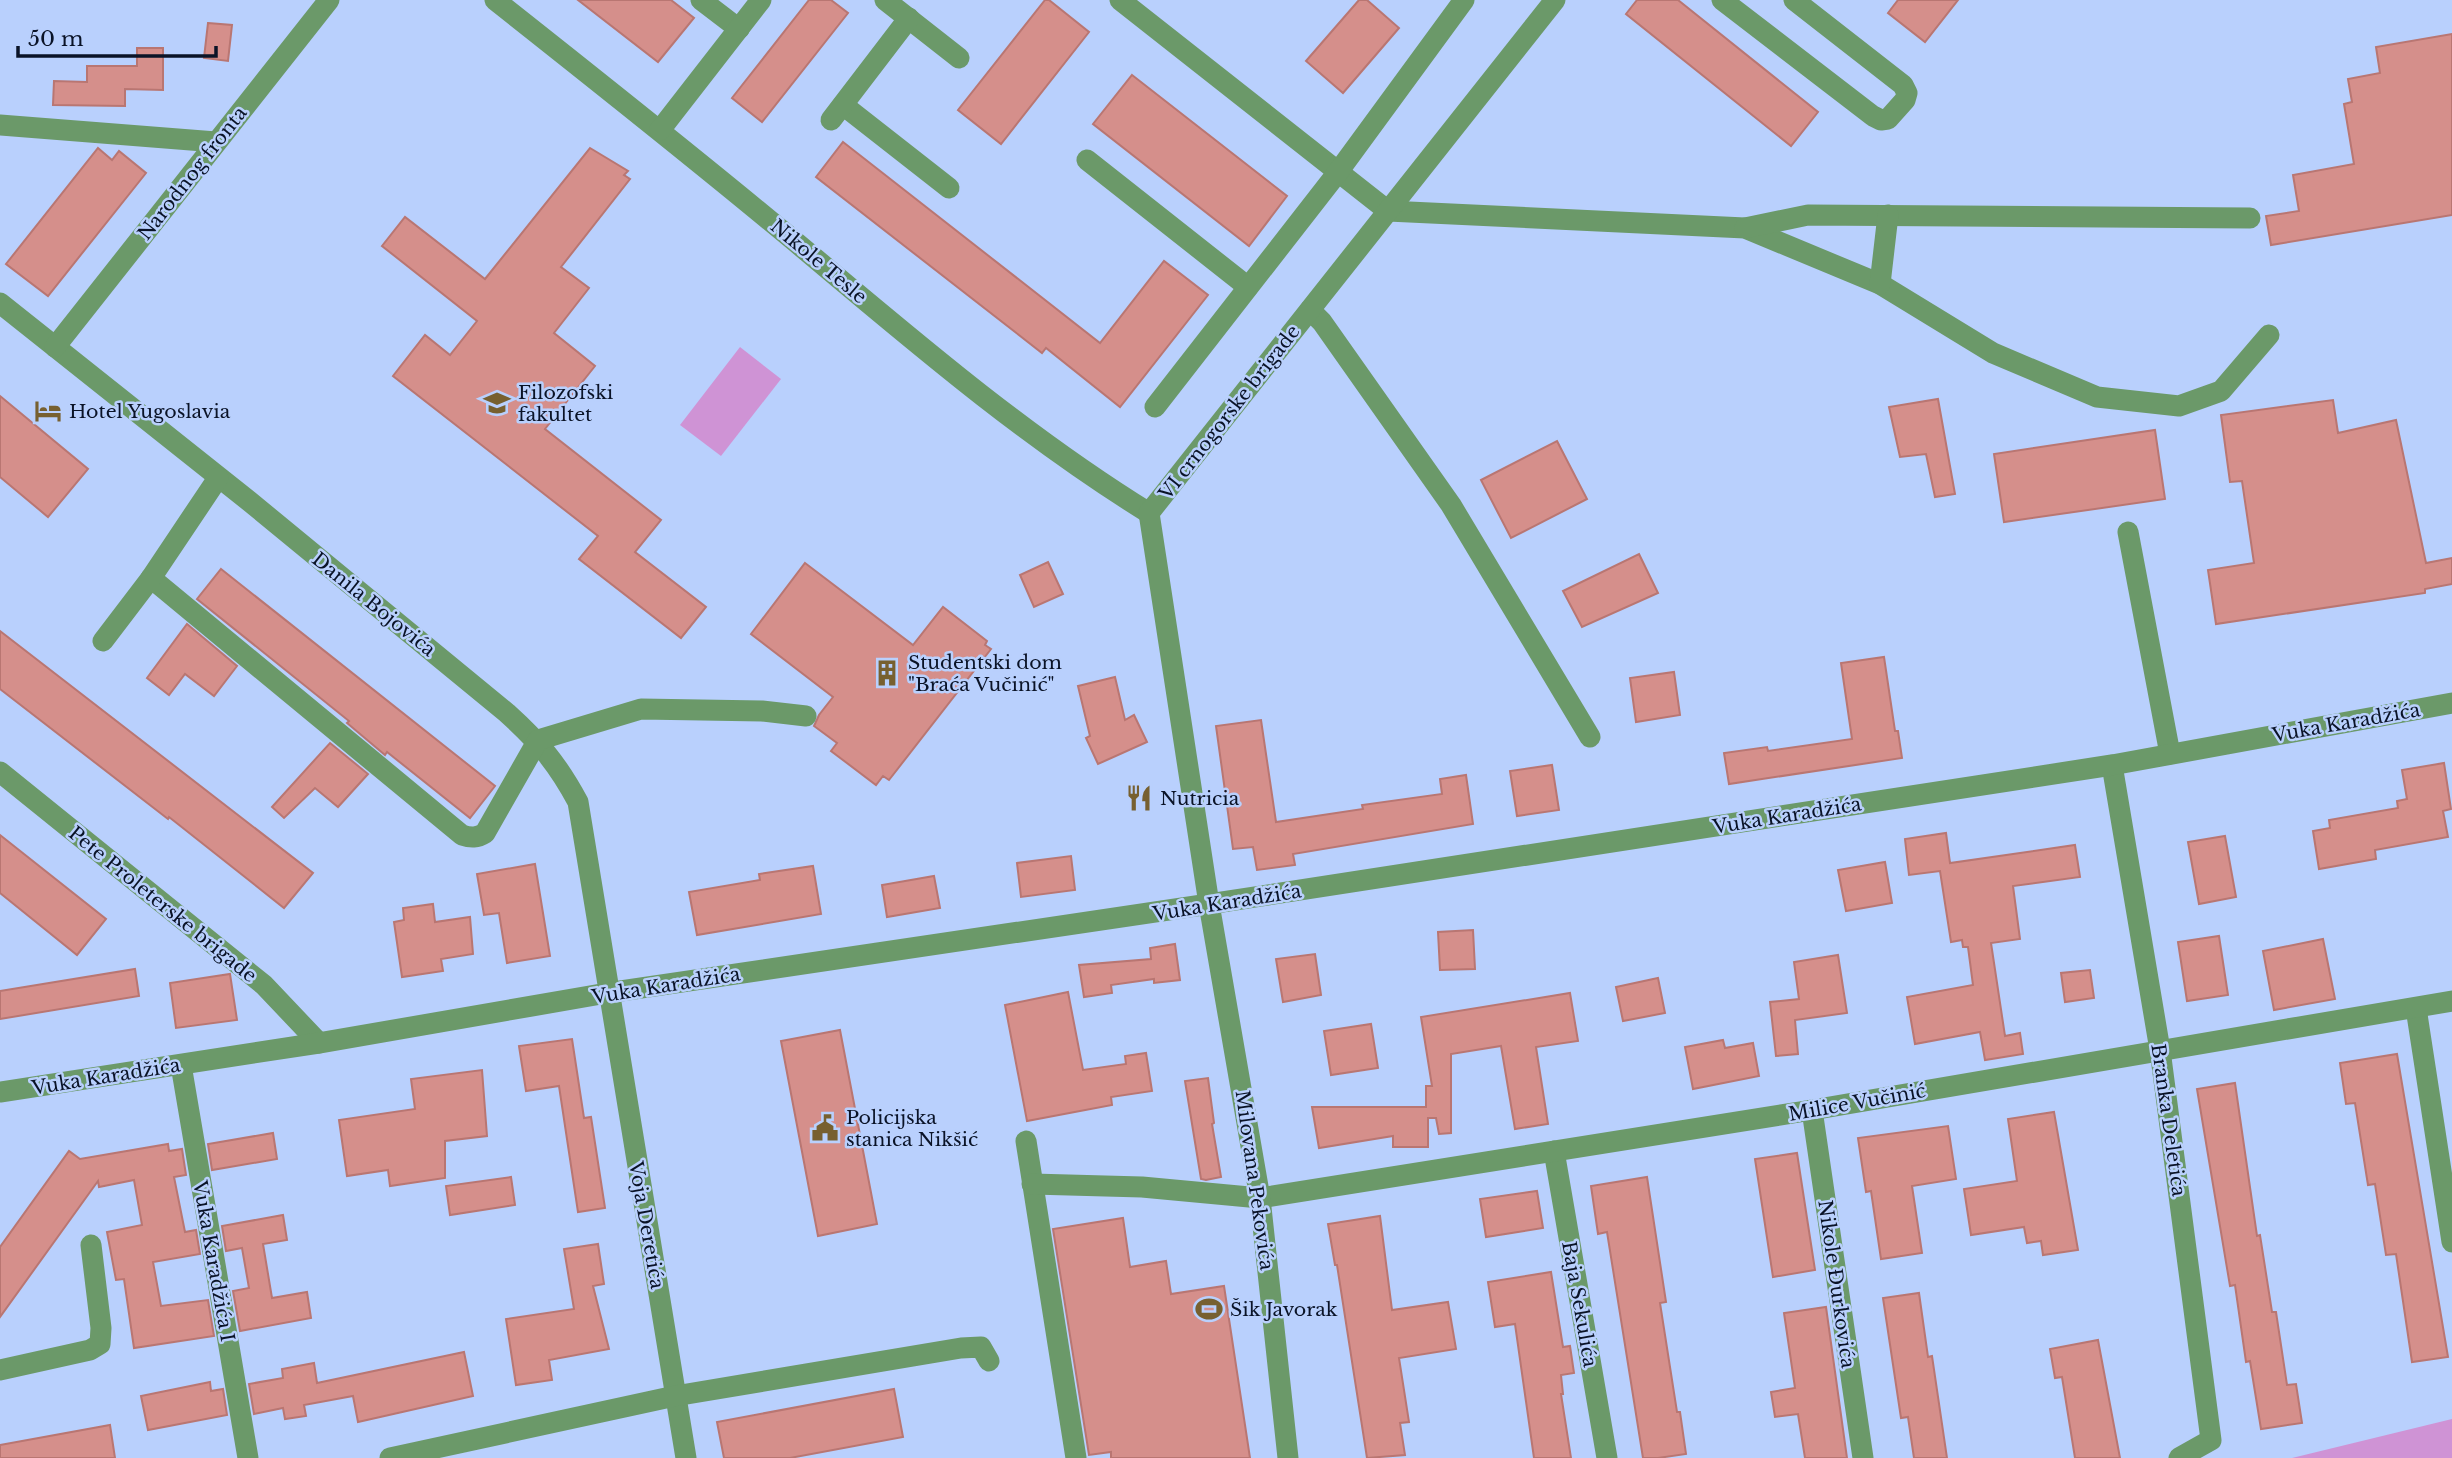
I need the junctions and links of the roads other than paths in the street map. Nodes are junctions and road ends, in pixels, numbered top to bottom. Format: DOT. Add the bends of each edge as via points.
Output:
graph roads {
  1 [pos="329,0"];
  2 [pos="495,0"];
  3 [pos="701,0"];
  4 [pos="761,0"];
  5 [pos="885,0"];
  6 [pos="1121,0"];
  7 [pos="1464,0"];
  8 [pos="1555,0"];
  9 [pos="1722,0"];
  10 [pos="1794,0"];
  11 [pos="909,18"];
  12 [pos="739,29"];
  13 [pos="959,58"];
  14 [pos="0,125"];
  15 [pos="660,130"];
  16 [pos="216,142"];
  17 [pos="1087,160"];
  18 [pos="1338,172"];
  19 [pos="948,188"];
  20 [pos="1388,211"];
  21 [pos="1888,215"];
  22 [pos="2249,219"];
  23 [pos="1745,228"];
  24 [pos="1880,284"];
  25 [pos="1248,287"];
  26 [pos="0,303"];
  27 [pos="1310,310"];
  28 [pos="2269,335"];
  29 [pos="55,347"];
  30 [pos="1155,407"];
  31 [pos="218,478"];
  32 [pos="1149,513"];
  33 [pos="2128,532"];
  34 [pos="151,578"];
  35 [pos="103,642"];
  36 [pos="2452,703"];
  37 [pos="806,716"];
  38 [pos="1590,737"];
  39 [pos="537,740"];
  40 [pos="2170,754"];
  41 [pos="2112,765"];
  42 [pos="0,772"];
  43 [pos="1209,904"];
  44 [pos="607,993"];
  45 [pos="2452,1001"];
  46 [pos="2416,1008"];
  47 [pos="318,1043"];
  48 [pos="2160,1050"];
  49 [pos="181,1065"];
  50 [pos="0,1092"];
  51 [pos="1812,1110"];
  52 [pos="1026,1142"];
  53 [pos="1554,1151"];
  54 [pos="1032,1184"];
  55 [pos="1260,1198"];
  56 [pos="2452,1242"];
  57 [pos="91,1245"];
  58 [pos="989,1361"];
  59 [pos="0,1370"];
  60 [pos="675,1396"];
  61 [pos="248,1458"];
  62 [pos="390,1458"];
  63 [pos="686,1458"];
  64 [pos="1076,1458"];
  65 [pos="1288,1458"];
  66 [pos="1606,1458"];
  67 [pos="1863,1458"];
  68 [pos="2179,1458"];
  1 -- 16 [label="street, Narodnog fronta"];
  2 -- 15 [label="street, Nikole Tesle"];
  3 -- 12 [label="street"];
  4 -- 12 [label="street"];
  5 -- 11 [label="street"];
  6 -- 18 [label="street"];
  7 -- 18 [label="street"];
  8 -- 20 [label="street, VI crnogorske brigade"];
  9 -- 10 [label="street" via="1873,117 1888,119 1905,100 1903,85"];
  11 -- 13 [label="street"];
  11 -- 19 [label="street" via="837,113"];
  12 -- 15 [label="street"];
  14 -- 16 [label="street"];
  15 -- 32 [label="street, Nikole Tesle" via="981,397"];
  16 -- 29 [label="street, Narodnog fronta"];
  17 -- 25 [label="street"];
  18 -- 20 [label="street"];
  18 -- 25 [label="street"];
  20 -- 23 [label="street"];
  20 -- 27 [label="street, VI crnogorske brigade"];
  21 -- 22 [label="street"];
  21 -- 23 [label="street" via="1808,215"];
  21 -- 24 [label="street"];
  23 -- 24 [label="street"];
  24 -- 28 [label="street" via="1993,354 2097,397 2179,406 2211,395 2221,391"];
  25 -- 30 [label="street"];
  26 -- 29 [label="street, Danila Bojovića"];
  27 -- 32 [label="street, VI crnogorske brigade"];
  27 -- 38 [label="street" via="1451,505"];
  29 -- 31 [label="street, Danila Bojovića"];
  31 -- 34 [label="street"];
  31 -- 39 [label="street, Danila Bojovića"];
  32 -- 43 [label="street, VI crnogorske brigade"];
  33 -- 40 [label="street"];
  34 -- 35 [label="street"];
  34 -- 39 [label="street" via="462,835 485,833"];
  36 -- 40 [label="street, Vuka Karadžića"];
  37 -- 39 [label="street" via="762,710 640,709"];
  39 -- 44 [label="street, Danila Bojovića" via="561,769 578,802"];
  40 -- 41 [label="street, Vuka Karadžića"];
  41 -- 43 [label="street, Vuka Karadžića"];
  41 -- 48 [label="street, Branka Deletića"];
  42 -- 47 [label="street, Pete Proleterske brigade" via="264,985"];
  43 -- 44 [label="street, Vuka Karadžića"];
  43 -- 55 [label="street, Milovana Pekovića"];
  44 -- 47 [label="street, Vuka Karadžića"];
  44 -- 60 [label="street, Voja Deretića"];
  45 -- 46 [label="street, Milice Vučinić"];
  46 -- 48 [label="street, Milice Vučinić"];
  46 -- 56 [label="street"];
  47 -- 49 [label="street, Vuka Karadžića"];
  48 -- 51 [label="street, Milice Vučinić"];
  48 -- 68 [label="street, Branka Deletića" via="2211,1440"];
  49 -- 50 [label="street, Vuka Karadžića"];
  49 -- 61 [label="street, Vuka Karadžića I"];
  51 -- 53 [label="street, Milice Vučinić"];
  51 -- 67 [label="street, Nikole Đurkovića"];
  52 -- 54 [label="street"];
  53 -- 55 [label="street, Milice Vučinić"];
  53 -- 66 [label="street, Baja Sekulića"];
  54 -- 55 [label="street, Milice Vučinić" via="1130,1186"];
  54 -- 64 [label="street"];
  55 -- 65 [label="street, Milovana Pekovića"];
  57 -- 59 [label="street" via="100,1344"];
  58 -- 60 [label="street" via="981,1347 961,1348"];
  60 -- 62 [label="street"];
  60 -- 63 [label="street, Voja Deretića"];
}
